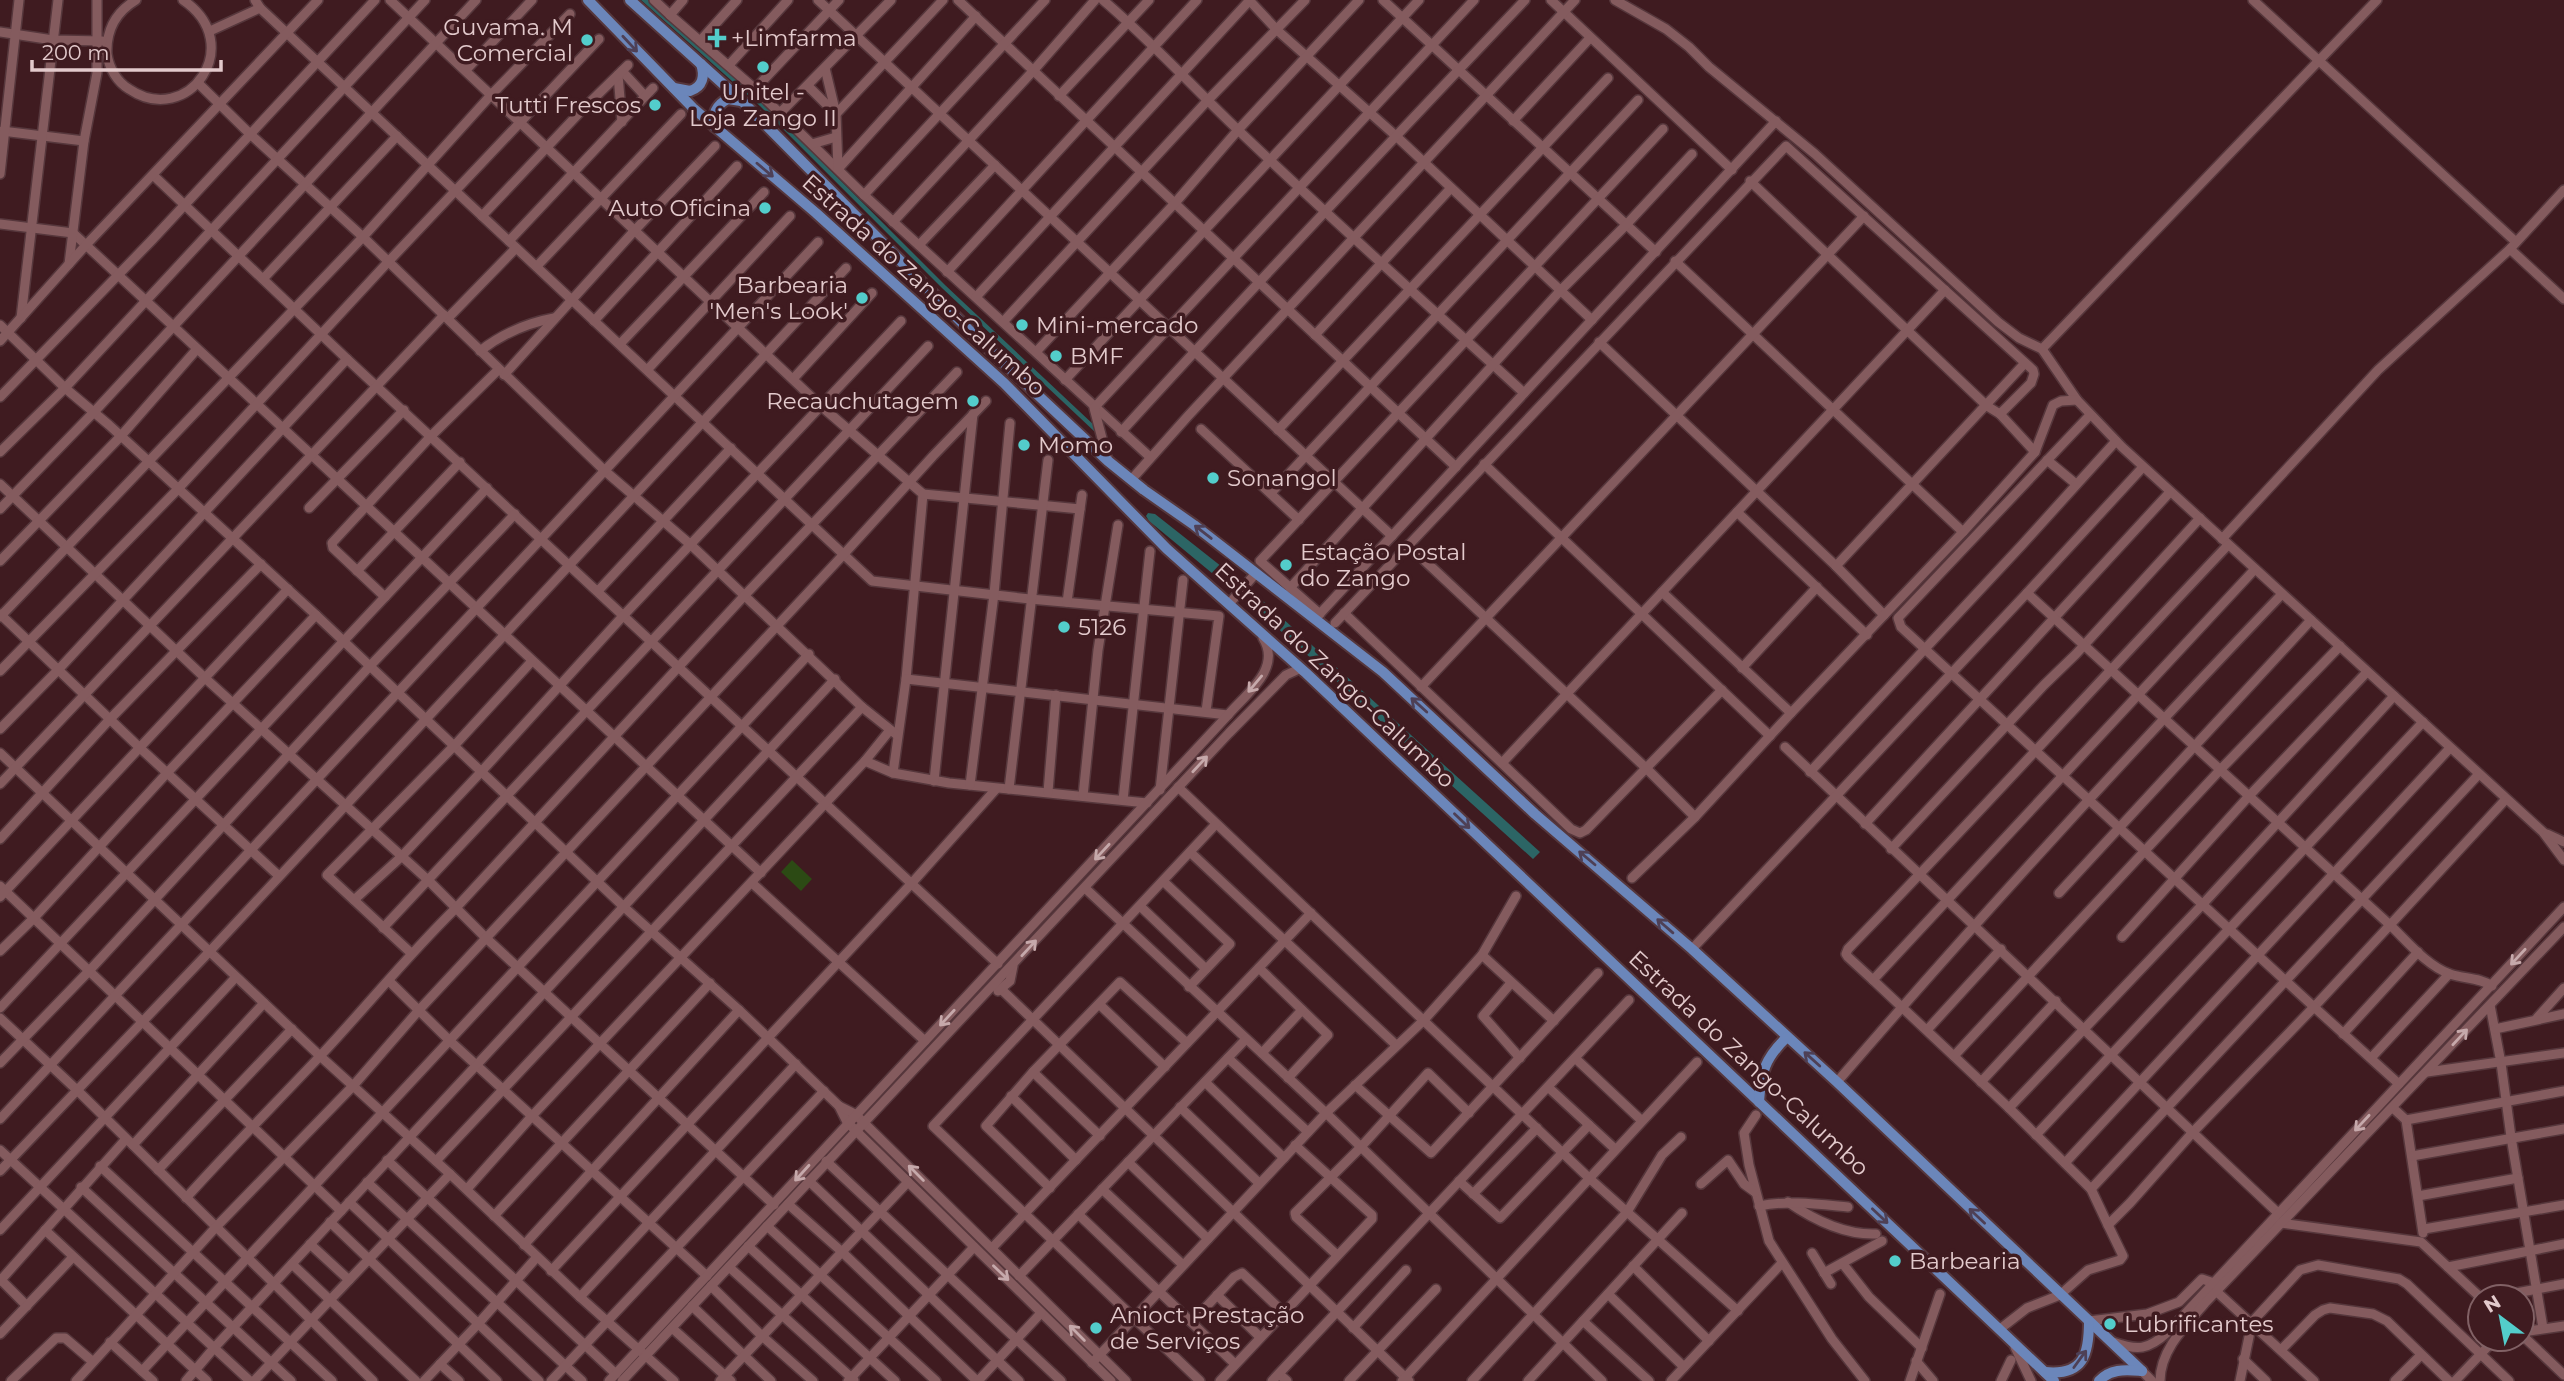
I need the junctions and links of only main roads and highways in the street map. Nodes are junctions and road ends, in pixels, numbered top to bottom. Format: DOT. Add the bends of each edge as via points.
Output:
graph roads {
  1 [pos="588,0"];
  2 [pos="629,0"];
  3 [pos="698,60"];
  4 [pos="672,87"];
  5 [pos="743,102"];
  6 [pos="715,127"];
  7 [pos="1787,1037"];
  8 [pos="1759,1102"];
  9 [pos="2090,1321"];
  10 [pos="2126,1356"];
  11 [pos="2116,1371"];
  12 [pos="2045,1372"];
  13 [pos="2054,1381"];
  14 [pos="2099,1381"];
  1 -- 4 [label="main road, Estrada do Zango-Calumbo, one-way"];
  2 -- 3 [label="main road, Estrada do Zango-Calumbo"];
  3 -- 4 [label="main road" via="702,82 690,91"];
  3 -- 5 [label="main road, Estrada do Zango-Calumbo"];
  4 -- 6 [label="main road, Estrada do Zango-Calumbo"];
  5 -- 6 [label="main road" via="724,101 713,116"];
  7 -- 5 [label="main road, Estrada do Zango-Calumbo, one-way" via="1350,644 1108,461 974,335"];
  6 -- 8 [label="main road, Estrada do Zango-Calumbo, one-way" via="1004,383 1137,520 1306,673"];
  7 -- 8 [label="main road" via="1767,1060"];
  9 -- 7 [label="main road, Estrada do Zango-Calumbo, one-way"];
  8 -- 12 [label="main road, Estrada do Zango-Calumbo, one-way"];
  9 -- 10 [label="main road"];
  12 -- 9 [label="main road, one-way" via="2068,1372 2078,1366 2089,1342"];
  10 -- 11 [label="main road"];
  10 -- 11 [label="main road" via="2142,1371"];
  11 -- 14 [label="main road"];
  12 -- 13 [label="main road, Estrada do Zango-Calumbo"];
}
